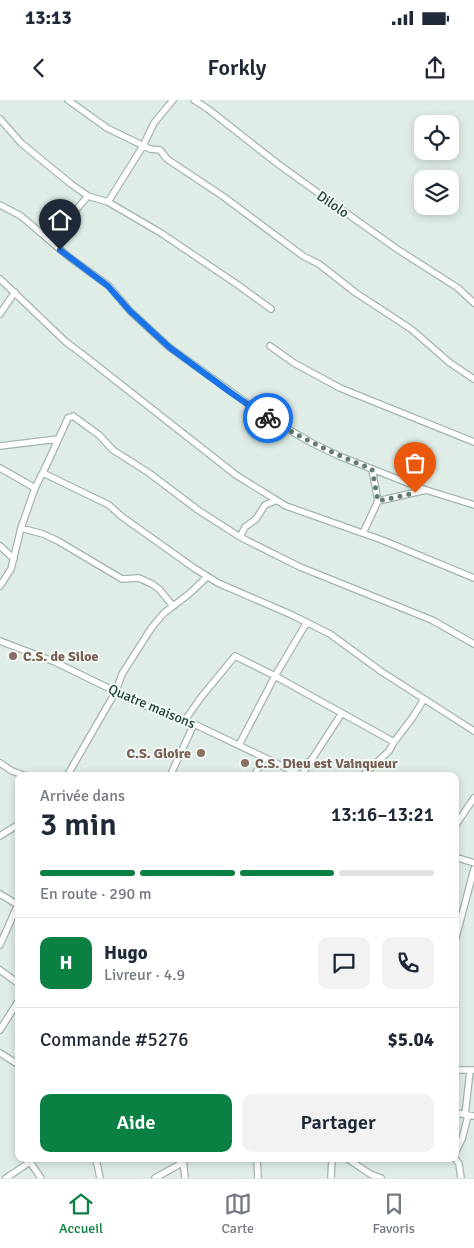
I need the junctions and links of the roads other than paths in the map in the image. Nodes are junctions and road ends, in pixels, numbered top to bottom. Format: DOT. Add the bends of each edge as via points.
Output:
graph roads {
  1 [pos="68,100"];
  2 [pos="173,100"];
  3 [pos="194,100"];
  4 [pos="0,119"];
  5 [pos="143,146"];
  6 [pos="88,196"];
  7 [pos="108,202"];
  8 [pos="0,205"];
  9 [pos="50,240"];
  10 [pos="0,279"];
  11 [pos="15,292"];
  12 [pos="474,303"];
  13 [pos="271,309"];
  14 [pos="0,314"];
  15 [pos="270,346"];
  16 [pos="474,379"];
  17 [pos="58,439"];
  18 [pos="474,442"];
  19 [pos="0,446"];
  20 [pos="0,468"];
  21 [pos="372,469"];
  22 [pos="43,473"];
  23 [pos="35,488"];
  24 [pos="426,490"];
  25 [pos="275,501"];
  26 [pos="378,501"];
  27 [pos="474,505"];
  28 [pos="21,528"];
  29 [pos="363,533"];
  30 [pos="240,537"];
  31 [pos="0,546"];
  32 [pos="14,559"];
  33 [pos="207,577"];
  34 [pos="474,578"];
  35 [pos="0,586"];
  36 [pos="173,606"];
  37 [pos="307,622"];
  38 [pos="0,641"];
  39 [pos="474,644"];
  40 [pos="275,676"];
  41 [pos="116,691"];
  42 [pos="424,700"];
  43 [pos="342,712"];
  44 [pos="185,720"];
  45 [pos="194,724"];
  46 [pos="474,731"];
  47 [pos="394,742"];
  48 [pos="239,745"];
  49 [pos="264,758"];
  50 [pos="311,761"];
  51 [pos="0,763"];
  52 [pos="7,768"];
  53 [pos="290,770"];
  54 [pos="0,772"];
  55 [pos="69,772"];
  56 [pos="172,772"];
  57 [pos="256,772"];
  58 [pos="294,772"];
  59 [pos="304,772"];
  60 [pos="366,772"];
  61 [pos="15,773"];
  62 [pos="474,798"];
  63 [pos="459,820"];
  64 [pos="15,827"];
  65 [pos="0,836"];
  66 [pos="459,858"];
  67 [pos="474,863"];
  68 [pos="474,869"];
  69 [pos="0,894"];
  70 [pos="15,902"];
  71 [pos="15,911"];
  72 [pos="459,926"];
  73 [pos="0,945"];
  74 [pos="0,970"];
  75 [pos="15,981"];
  76 [pos="15,1006"];
  77 [pos="0,1030"];
  78 [pos="0,1053"];
  79 [pos="15,1062"];
  80 [pos="459,1070"];
  81 [pos="472,1071"];
  82 [pos="469,1116"];
  83 [pos="459,1145"];
  84 [pos="97,1162"];
  85 [pos="180,1162"];
  86 [pos="182,1162"];
  87 [pos="257,1162"];
  88 [pos="332,1162"];
  89 [pos="352,1162"];
  90 [pos="458,1162"];
  91 [pos="6,1178"];
  92 [pos="41,1178"];
  93 [pos="100,1178"];
  94 [pos="155,1178"];
  95 [pos="185,1178"];
  96 [pos="258,1178"];
  97 [pos="331,1178"];
  98 [pos="381,1178"];
  99 [pos="461,1178"];
  1 -- 5 [label="street" via="107,128"];
  2 -- 5 [label="street" via="154,123"];
  3 -- 12 [label="street, Dilolo" via="328,200 458,288"];
  4 -- 6 [label="street" via="21,143"];
  5 -- 7 [label="street"];
  5 -- 16 [label="street" via="160,150 167,159 303,256 411,329"];
  6 -- 7 [label="street"];
  6 -- 9 [label="street"];
  7 -- 13 [label="street" via="185,248"];
  8 -- 9 [label="street" via="21,216"];
  9 -- 21 [label="street" via="108,286 169,347 230,392 312,443"];
  10 -- 11 [label="street"];
  11 -- 14 [label="street"];
  11 -- 25 [label="street" via="72,346 236,476"];
  15 -- 18 [label="street" via="340,388"];
  17 -- 19 [label="street"];
  17 -- 22 [label="street"];
  17 -- 30 [label="street" via="68,418 73,416 99,435 112,450"];
  20 -- 23 [label="street"];
  21 -- 24 [label="street"];
  21 -- 26 [label="street"];
  22 -- 23 [label="street"];
  22 -- 33 [label="street" via="110,505"];
  23 -- 28 [label="street"];
  24 -- 26 [label="street"];
  24 -- 27 [label="street"];
  25 -- 29 [label="street"];
  25 -- 30 [label="street" via="265,505"];
  26 -- 29 [label="street"];
  28 -- 32 [label="street"];
  28 -- 36 [label="street" via="58,541 122,579 139,578 152,584"];
  29 -- 34 [label="street"];
  30 -- 39 [label="street" via="300,567 432,620"];
  31 -- 32 [label="street"];
  32 -- 35 [label="street" via="12,569"];
  33 -- 36 [label="street"];
  33 -- 37 [label="street"];
  36 -- 41 [label="street" via="152,627 122,674"];
  37 -- 40 [label="street"];
  37 -- 42 [label="street" via="330,634"];
  38 -- 41 [label="street, Quatre maisons"];
  40 -- 43 [label="street"];
  40 -- 44 [label="street" via="235,656"];
  40 -- 48 [label="street"];
  41 -- 44 [label="street, Quatre maisons"];
  41 -- 55 [label="street"];
  42 -- 46 [label="street"];
  42 -- 47 [label="street"];
  43 -- 47 [label="street"];
  43 -- 50 [label="street"];
  44 -- 45 [label="street, Quatre maisons"];
  45 -- 48 [label="street, Quatre maisons"];
  45 -- 56 [label="street"];
  47 -- 60 [label="street"];
  48 -- 49 [label="street, Quatre maisons"];
  49 -- 53 [label="street, Quatre maisons"];
  49 -- 57 [label="street"];
  50 -- 53 [label="street"];
  50 -- 59 [label="street"];
  51 -- 52 [label="street"];
  52 -- 54 [label="street"];
  52 -- 61 [label="street"];
  53 -- 58 [label="street, Quatre maisons"];
  62 -- 63 [label="street"];
  64 -- 65 [label="street"];
  66 -- 67 [label="street"];
  68 -- 72 [label="street"];
  69 -- 70 [label="street"];
  71 -- 73 [label="street"];
  74 -- 75 [label="street"];
  76 -- 77 [label="street"];
  78 -- 79 [label="street"];
  80 -- 81 [label="street"];
  81 -- 82 [label="street"];
  82 -- 83 [label="street"];
  84 -- 93 [label="street"];
  85 -- 94 [label="street"];
  86 -- 95 [label="street"];
  87 -- 96 [label="street"];
  88 -- 97 [label="street"];
  89 -- 98 [label="street"];
  90 -- 99 [label="street"];
  91 -- 92 [label="street" via="30,1162"];
}
